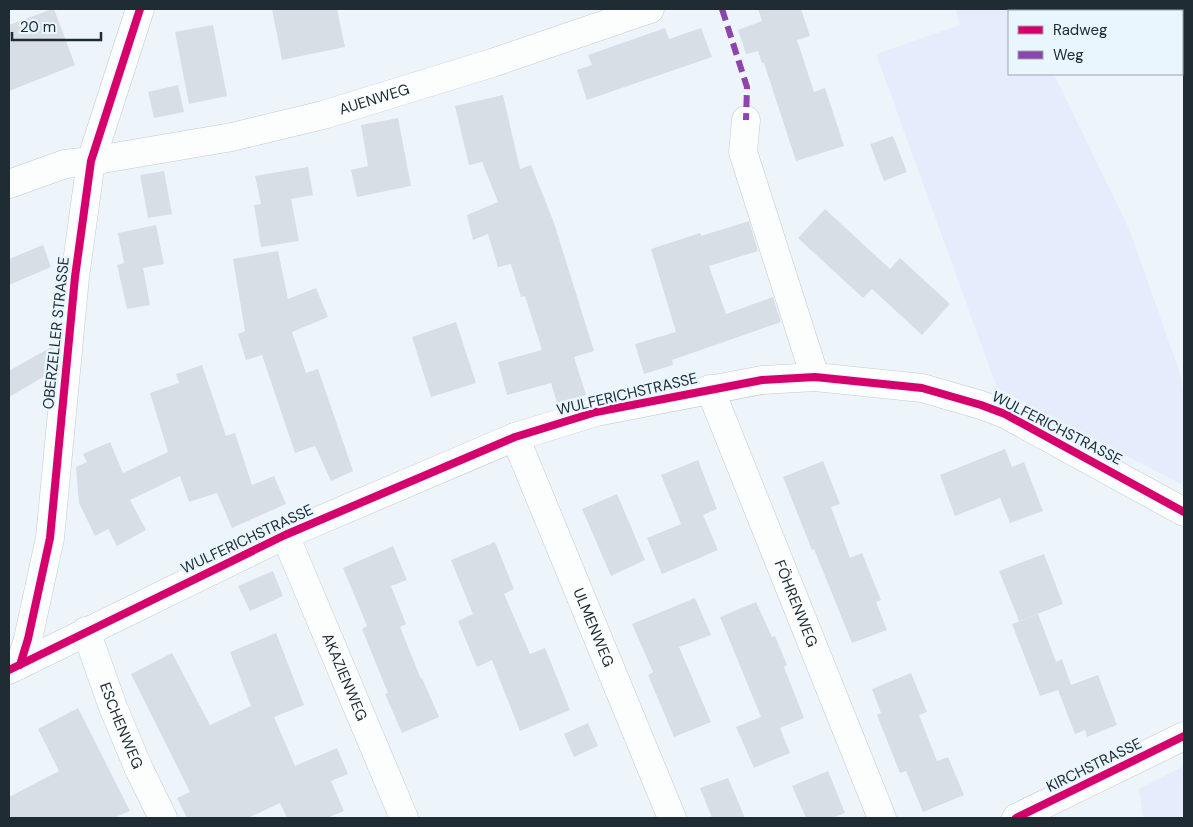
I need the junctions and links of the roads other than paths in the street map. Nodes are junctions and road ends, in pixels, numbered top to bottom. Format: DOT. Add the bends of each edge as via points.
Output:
graph roads {
  1 [pos="140,9"];
  2 [pos="650,9"];
  3 [pos="746,120"];
  4 [pos="92,161"];
  5 [pos="9,184"];
  6 [pos="814,377"];
  7 [pos="710,389"];
  8 [pos="515,437"];
  9 [pos="1184,512"];
  10 [pos="285,535"];
  11 [pos="86,631"];
  12 [pos="14,667"];
  13 [pos="1184,736"];
  14 [pos="163,818"];
  15 [pos="404,818"];
  16 [pos="672,818"];
  17 [pos="882,818"];
  18 [pos="1016,818"];
  1 -- 4 [label="street, OBERZELLER STRASSE"];
  2 -- 4 [label="street, AUENWEG" via="492,63 323,115 232,137"];
  3 -- 6 [label="street" via="743,152"];
  4 -- 5 [label="street, AUENWEG" via="65,164"];
  4 -- 12 [label="street, OBERZELLER STRASSE" via="75,277 50,538 28,639"];
  6 -- 7 [label="street, WULFERICHSTRASSE" via="762,380"];
  6 -- 9 [label="street, WULFERICHSTRASSE" via="922,388 981,405 1005,414"];
  7 -- 8 [label="street, WULFERICHSTRASSE" via="596,412"];
  7 -- 17 [label="street, FÖHRENWEG"];
  8 -- 10 [label="street, WULFERICHSTRASSE"];
  8 -- 16 [label="street, ULMENWEG"];
  10 -- 11 [label="street, WULFERICHSTRASSE"];
  10 -- 15 [label="street, AKAZIENWEG"];
  11 -- 12 [label="street, WULFERICHSTRASSE"];
  11 -- 14 [label="street, ESCHENWEG" via="113,708"];
  13 -- 18 [label="street, KIRCHSTRASSE"];
}
